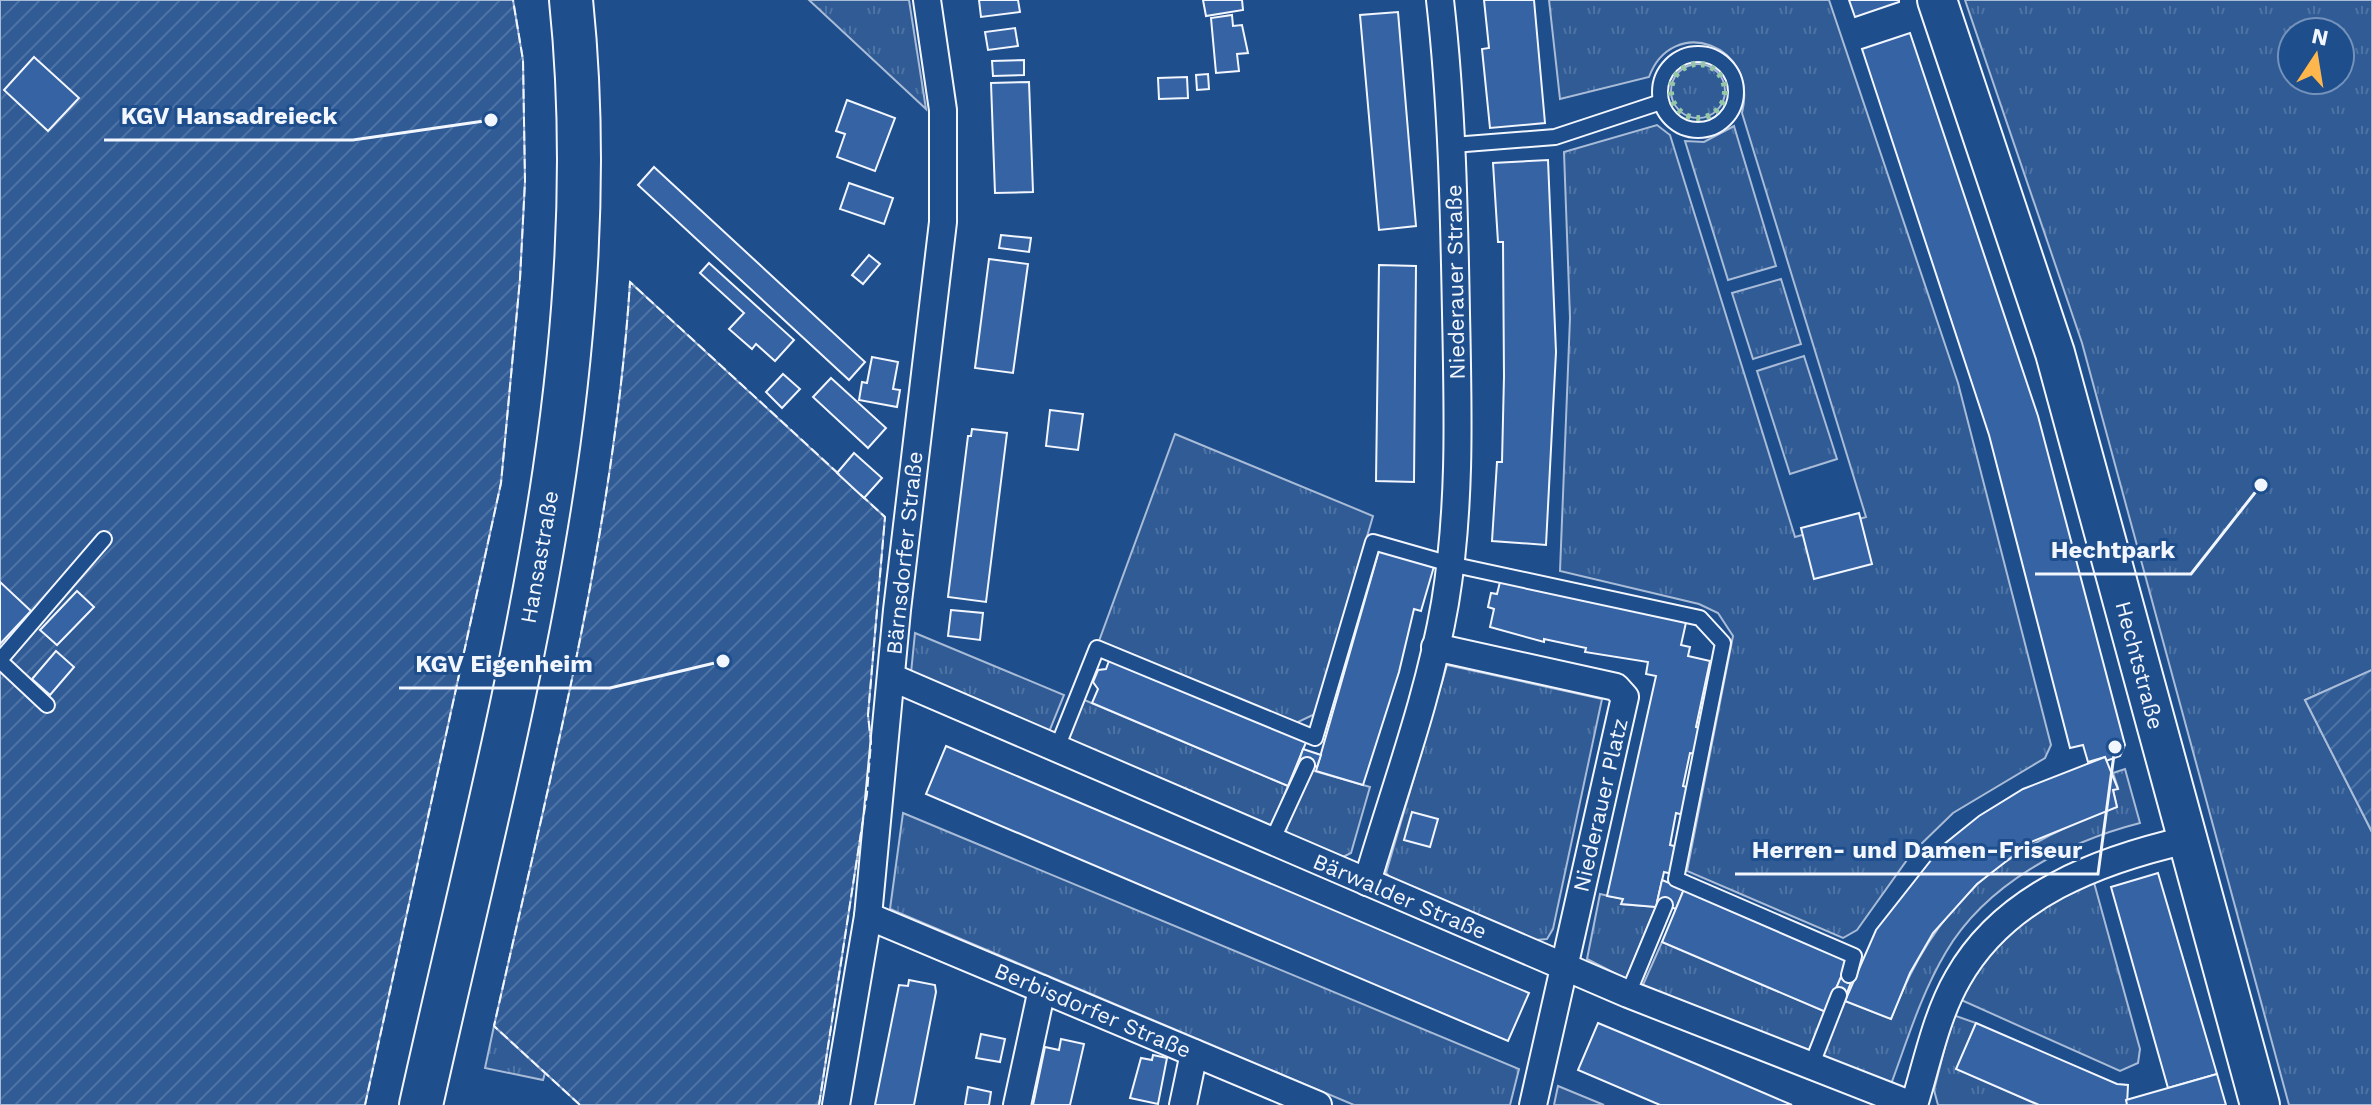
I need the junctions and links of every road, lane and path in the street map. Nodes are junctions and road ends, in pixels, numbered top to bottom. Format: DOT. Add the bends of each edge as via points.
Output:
graph roads {
  1 [pos="571,0"];
  2 [pos="927,0"];
  3 [pos="1440,0"];
  4 [pos="1937,0"];
  5 [pos="1661,102"];
  6 [pos="1453,145"];
  7 [pos="104,539"];
  8 [pos="1450,564"];
  9 [pos="1435,647"];
  10 [pos="0,661"];
  11 [pos="891,677"];
  12 [pos="47,705"];
  13 [pos="1057,748"];
  14 [pos="1311,752"];
  15 [pos="2187,840"];
  16 [pos="1272,841"];
  17 [pos="1367,882"];
  18 [pos="1665,905"];
  19 [pos="868,916"];
  20 [pos="1564,967"];
  21 [pos="1849,975"];
  22 [pos="1042,989"];
  23 [pos="1628,994"];
  24 [pos="1839,995"];
  25 [pos="1194,1053"];
  26 [pos="1812,1064"];
  27 [pos="421,1105"];
  28 [pos="836,1105"];
  29 [pos="1017,1105"];
  30 [pos="1183,1105"];
  31 [pos="1318,1105"];
  32 [pos="1533,1105"];
  33 [pos="1913,1105"];
  34 [pos="2260,1105"];
  1 -- 27 [label="main road, Hansastraße" via="577,274 547,533"];
  2 -- 11 [label="street, Bärnsdorfer Straße" via="943,110 943,222"];
  3 -- 6 [label="street, Niederauer Straße"];
  4 -- 15 [label="street, Hechtstraße" via="2055,353"];
  5 -- 5 [label="lane" via="1679,125 1710,129 1733,108 1735,80 1715,58 1691,55 1679,59 1663,77"];
  5 -- 6 [label="lane" via="1555,137"];
  6 -- 8 [label="street, Niederauer Straße" via="1458,455"];
  7 -- 10 [label="lane"];
  8 -- 9 [label="street"];
  8 -- 14 [label="lane" via="1373,542"];
  8 -- 21 [label="lane" via="1700,618 1723,643 1675,882 1854,956"];
  9 -- 17 [label="street"];
  9 -- 20 [label="street, Niederauer Platz" via="1616,687 1625,697"];
  10 -- 12 [label="lane"];
  11 -- 13 [label="street, Bärwalder Straße"];
  11 -- 19 [label="street, Bärnsdorfer Straße"];
  13 -- 14 [label="lane" via="1097,648"];
  13 -- 16 [label="street, Bärwalder Straße"];
  14 -- 16 [label="lane"];
  15 -- 33 [label="street" via="2132,853 2079,874 2032,900 1987,937 1957,979 1942,1012"];
  15 -- 34 [label="street, Hechtstraße"];
  16 -- 17 [label="street, Bärwalder Straße"];
  17 -- 20 [label="street, Bärwalder Straße"];
  18 -- 23 [label="lane"];
  19 -- 22 [label="street, Berbisdorfer Straße"];
  19 -- 28 [label="street, Bärnsdorfer Straße"];
  20 -- 23 [label="street, Bärwalder Straße"];
  20 -- 32 [label="street"];
  22 -- 25 [label="street, Berbisdorfer Straße"];
  22 -- 29 [label="street"];
  23 -- 26 [label="street, Bärwalder Straße"];
  24 -- 26 [label="lane"];
  25 -- 30 [label="street"];
  25 -- 31 [label="street, Berbisdorfer Straße"];
  26 -- 33 [label="street, Bärwalder Straße"];
}
